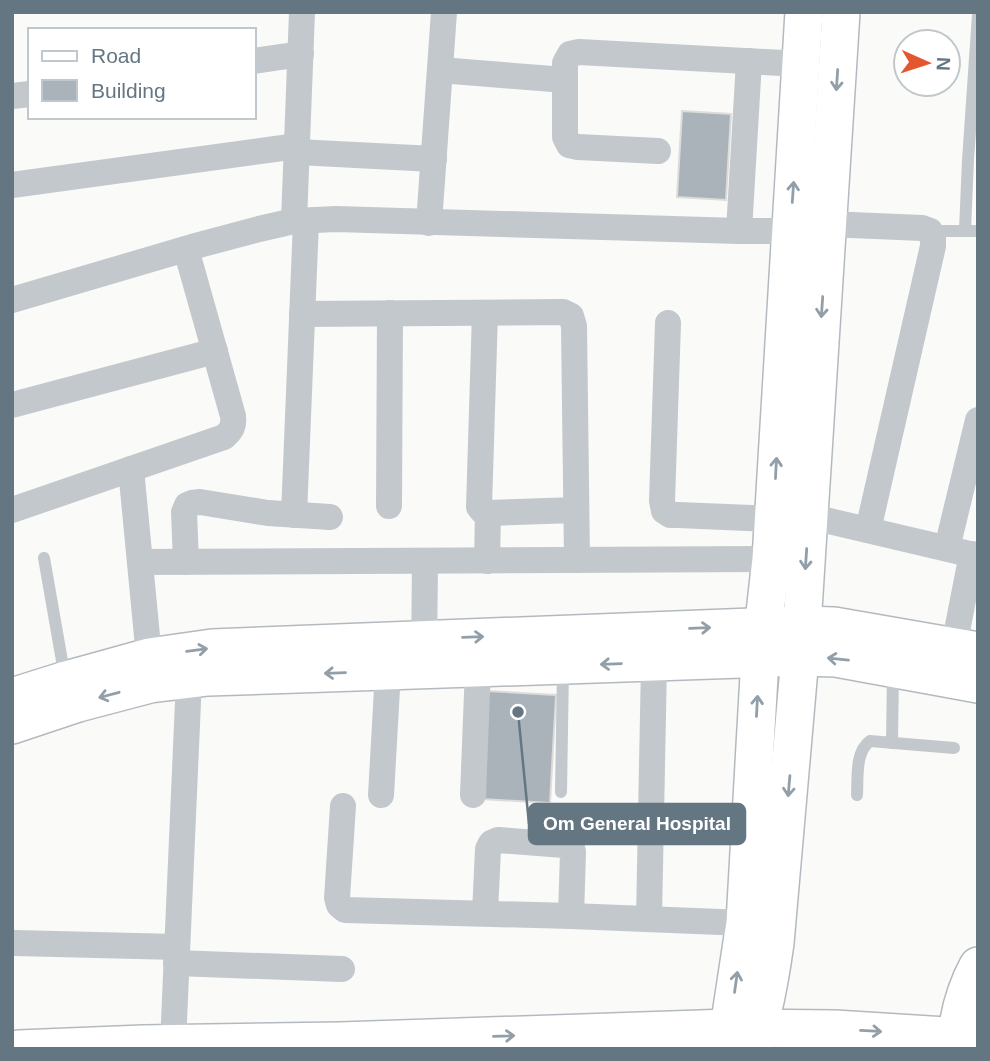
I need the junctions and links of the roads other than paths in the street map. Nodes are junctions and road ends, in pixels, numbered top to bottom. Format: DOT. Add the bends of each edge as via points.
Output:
graph roads {
  1 [pos="302,12"];
  2 [pos="444,12"];
  3 [pos="804,12"];
  4 [pos="841,12"];
  5 [pos="978,15"];
  6 [pos="301,54"];
  7 [pos="256,61"];
  8 [pos="749,61"];
  9 [pos="801,64"];
  10 [pos="440,70"];
  11 [pos="565,80"];
  12 [pos="297,149"];
  13 [pos="658,151"];
  14 [pos="434,159"];
  15 [pos="973,160"];
  16 [pos="12,185"];
  17 [pos="300,221"];
  18 [pos="429,223"];
  19 [pos="828,224"];
  20 [pos="971,230"];
  21 [pos="739,231"];
  22 [pos="791,231"];
  23 [pos="930,231"];
  24 [pos="186,249"];
  25 [pos="12,300"];
  26 [pos="390,313"];
  27 [pos="485,313"];
  28 [pos="303,314"];
  29 [pos="668,323"];
  30 [pos="215,352"];
  31 [pos="12,405"];
  32 [pos="978,420"];
  33 [pos="131,469"];
  34 [pos="389,506"];
  35 [pos="12,510"];
  36 [pos="576,510"];
  37 [pos="488,513"];
  38 [pos="294,515"];
  39 [pos="330,517"];
  40 [pos="791,517"];
  41 [pos="868,530"];
  42 [pos="965,553"];
  43 [pos="44,558"];
  44 [pos="771,559"];
  45 [pos="577,560"];
  46 [pos="425,561"];
  47 [pos="488,561"];
  48 [pos="140,562"];
  49 [pos="186,562"];
  50 [pos="801,641"];
  51 [pos="761,642"];
  52 [pos="966,649"];
  53 [pos="424,655"];
  54 [pos="149,657"];
  55 [pos="654,663"];
  56 [pos="564,666"];
  57 [pos="478,668"];
  58 [pos="892,668"];
  59 [pos="388,671"];
  60 [pos="189,680"];
  61 [pos="978,684"];
  62 [pos="69,693"];
  63 [pos="12,697"];
  64 [pos="12,725"];
  65 [pos="892,743"];
  66 [pos="954,748"];
  67 [pos="561,792"];
  68 [pos="857,794"];
  69 [pos="381,795"];
  70 [pos="473,795"];
  71 [pos="343,806"];
  72 [pos="485,913"];
  73 [pos="571,916"];
  74 [pos="649,919"];
  75 [pos="745,923"];
  76 [pos="15,943"];
  77 [pos="775,943"];
  78 [pos="176,955"];
  79 [pos="978,966"];
  80 [pos="342,969"];
  81 [pos="835,1029"];
  82 [pos="726,1037"];
  83 [pos="963,1041"];
  84 [pos="173,1044"];
  85 [pos="19,1049"];
  1 -- 6 [label="street"];
  2 -- 10 [label="street"];
  3 -- 9 [label="main road"];
  4 -- 19 [label="main road, one-way"];
  5 -- 15 [label="lane"];
  6 -- 7 [label="street"];
  6 -- 12 [label="street"];
  8 -- 9 [label="street"];
  8 -- 11 [label="street" via="579,52 570,54 565,63"];
  8 -- 21 [label="street"];
  22 -- 9 [label="main road, one-way"];
  10 -- 11 [label="street"];
  10 -- 14 [label="street"];
  11 -- 13 [label="street" via="565,137 569,145"];
  12 -- 14 [label="street"];
  12 -- 16 [label="street"];
  12 -- 17 [label="street"];
  14 -- 18 [label="street"];
  15 -- 20 [label="lane"];
  17 -- 18 [label="street"];
  17 -- 24 [label="street"];
  17 -- 28 [label="street"];
  18 -- 21 [label="street"];
  19 -- 23 [label="street"];
  19 -- 40 [label="main road, one-way"];
  20 -- 23 [label="lane"];
  21 -- 22 [label="street"];
  40 -- 22 [label="main road, one-way"];
  23 -- 41 [label="street" via="933,246"];
  24 -- 25 [label="street"];
  24 -- 30 [label="street"];
  26 -- 27 [label="street"];
  26 -- 28 [label="street"];
  26 -- 34 [label="street"];
  27 -- 36 [label="street" via="563,312 571,316"];
  27 -- 37 [label="street" via="480,507"];
  28 -- 38 [label="street"];
  29 -- 40 [label="street" via="664,511"];
  30 -- 31 [label="street"];
  30 -- 33 [label="street" via="233,416 230,432"];
  32 -- 42 [label="street"];
  33 -- 35 [label="street"];
  33 -- 48 [label="street"];
  36 -- 37 [label="street"];
  36 -- 45 [label="street"];
  37 -- 47 [label="street"];
  38 -- 39 [label="street"];
  38 -- 49 [label="street" via="200,502 187,505"];
  40 -- 41 [label="street"];
  40 -- 44 [label="main road"];
  40 -- 50 [label="main road, one-way"];
  41 -- 42 [label="street"];
  42 -- 52 [label="street"];
  43 -- 62 [label="lane"];
  44 -- 45 [label="street"];
  44 -- 51 [label="main road"];
  45 -- 47 [label="street"];
  46 -- 47 [label="street"];
  46 -- 49 [label="street"];
  46 -- 53 [label="street"];
  48 -- 49 [label="street"];
  48 -- 54 [label="street"];
  50 -- 51 [label="main road"];
  50 -- 52 [label="main road" via="834,626"];
  58 -- 50 [label="main road, one-way" via="836,658"];
  50 -- 77 [label="main road, one-way"];
  53 -- 51 [label="main road, one-way"];
  51 -- 55 [label="main road"];
  75 -- 51 [label="main road, one-way"];
  54 -- 53 [label="main road, one-way" via="212,648"];
  53 -- 57 [label="main road"];
  53 -- 59 [label="main road"];
  54 -- 62 [label="main road"];
  55 -- 56 [label="main road, one-way"];
  55 -- 74 [label="street"];
  56 -- 57 [label="main road"];
  56 -- 67 [label="lane"];
  57 -- 70 [label="street"];
  58 -- 61 [label="main road"];
  58 -- 65 [label="lane"];
  59 -- 60 [label="main road, one-way"];
  59 -- 69 [label="street"];
  60 -- 62 [label="main road, one-way"];
  60 -- 78 [label="street"];
  62 -- 63 [label="main road"];
  62 -- 64 [label="main road"];
  65 -- 66 [label="lane"];
  65 -- 68 [label="lane" via="870,741 863,747"];
  71 -- 72 [label="street" via="337,898 345,910"];
  72 -- 73 [label="street"];
  72 -- 73 [label="street" via="488,849 498,840 572,848"];
  73 -- 74 [label="street"];
  74 -- 75 [label="street"];
  82 -- 75 [label="main road, one-way"];
  76 -- 78 [label="street"];
  77 -- 81 [label="main road" via="785,987 796,1007 813,1021"];
  77 -- 82 [label="main road" via="768,989"];
  78 -- 80 [label="street"];
  78 -- 84 [label="street"];
  79 -- 83 [label="main road" via="966,990"];
  81 -- 82 [label="main road"];
  81 -- 83 [label="main road, one-way"];
  84 -- 82 [label="main road, one-way"];
  84 -- 85 [label="main road"];
}
